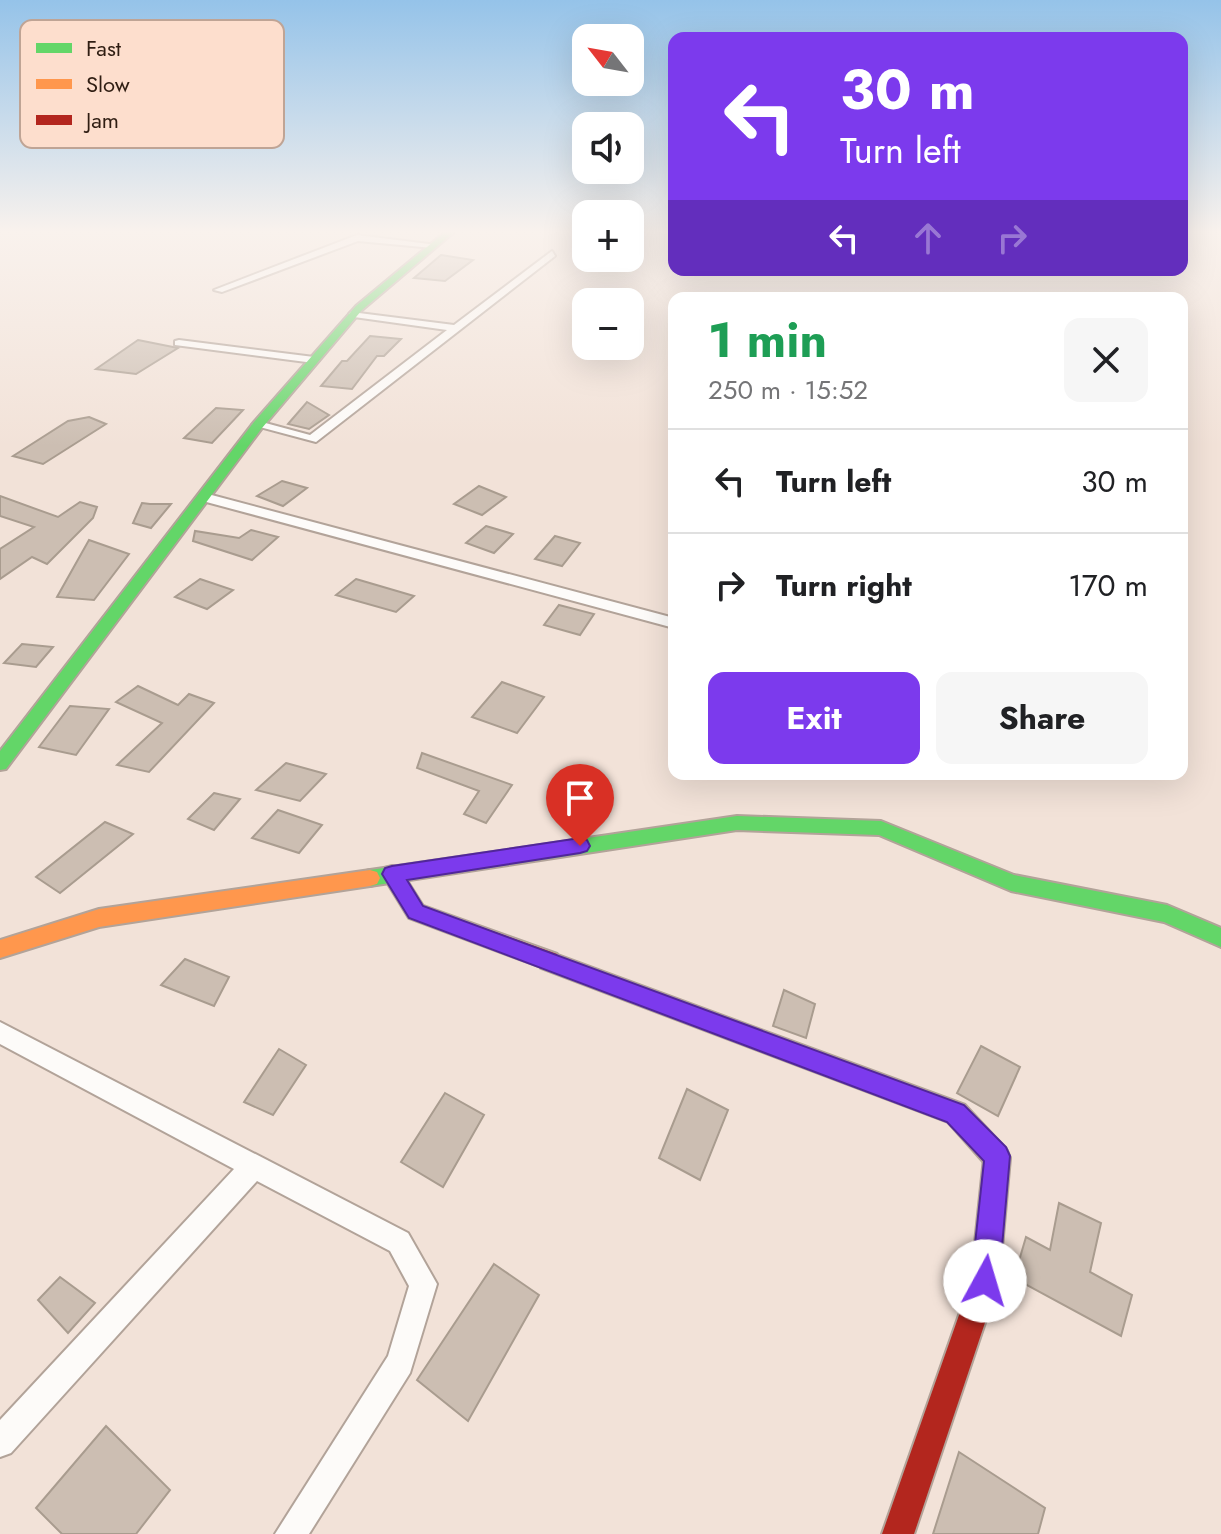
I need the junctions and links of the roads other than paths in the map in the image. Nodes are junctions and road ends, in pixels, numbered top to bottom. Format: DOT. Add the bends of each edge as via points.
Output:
graph roads {
  1 [pos="366,304"];
  2 [pos="487,304"];
  3 [pos="354,314"];
  4 [pos="455,328"];
  5 [pos="179,343"];
  6 [pos="314,360"];
  7 [pos="258,425"];
  8 [pos="204,497"];
  9 [pos="668,621"];
  10 [pos="0,764"];
  11 [pos="392,874"];
  12 [pos="1221,938"];
  13 [pos="0,949"];
  14 [pos="0,1032"];
  15 [pos="254,1166"];
  16 [pos="0,1442"];
  17 [pos="291,1534"];
  18 [pos="898,1534"];
  1 -- 3 [label="street"];
  2 -- 4 [label="street"];
  3 -- 4 [label="street"];
  3 -- 6 [label="street"];
  4 -- 7 [label="street" via="312,439"];
  5 -- 6 [label="street"];
  6 -- 7 [label="street"];
  7 -- 8 [label="street"];
  8 -- 9 [label="street"];
  8 -- 10 [label="street"];
  11 -- 12 [label="street" via="737,823 881,828 1011,883 1167,914"];
  11 -- 13 [label="street" via="99,918"];
  11 -- 18 [label="street" via="416,912 956,1113 997,1156 985,1281"];
  14 -- 15 [label="street"];
  15 -- 16 [label="street"];
  15 -- 17 [label="street" via="399,1242 423,1284 400,1363"];
}
